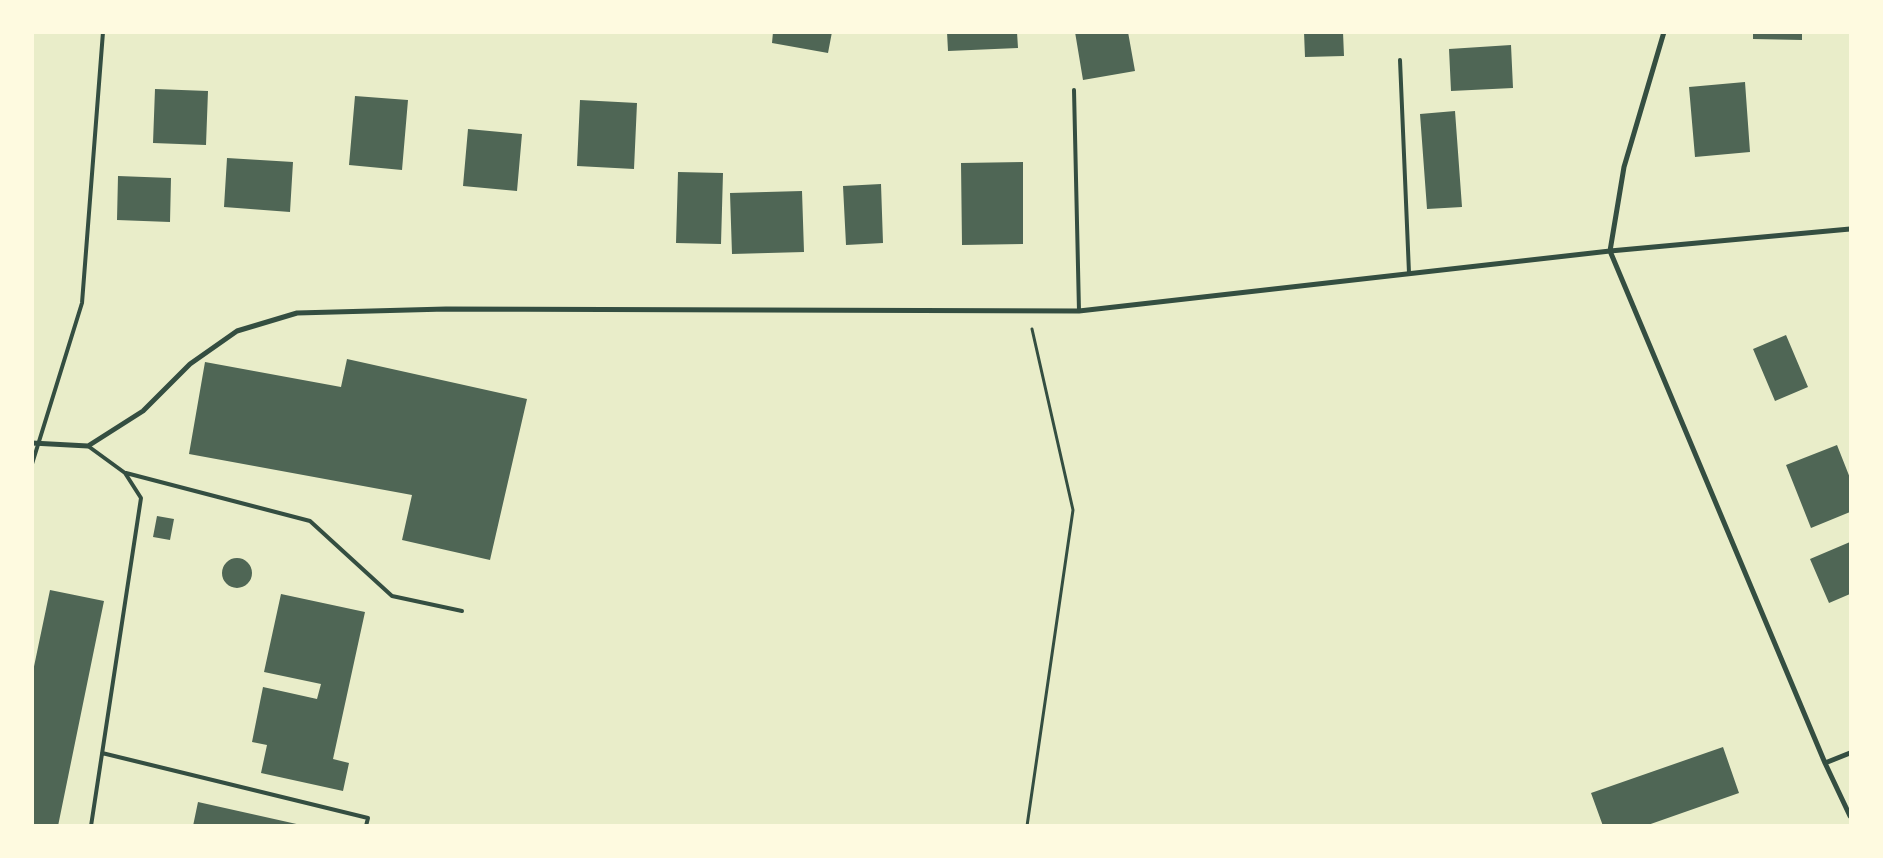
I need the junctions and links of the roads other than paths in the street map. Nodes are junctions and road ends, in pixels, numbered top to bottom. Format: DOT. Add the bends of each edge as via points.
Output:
graph roads {
  1 [pos="103,32"];
  2 [pos="1664,32"];
  3 [pos="1400,60"];
  4 [pos="1074,90"];
  5 [pos="1850,229"];
  6 [pos="1610,251"];
  7 [pos="1409,272"];
  8 [pos="1079,311"];
  9 [pos="32,443"];
  10 [pos="39,444"];
  11 [pos="88,446"];
  12 [pos="32,464"];
  13 [pos="125,473"];
  14 [pos="462,611"];
  15 [pos="102,753"];
  16 [pos="1850,753"];
  17 [pos="1825,763"];
  18 [pos="1850,816"];
  19 [pos="91,826"];
  20 [pos="366,826"];
  1 -- 10 [label="lane" via="82,303"];
  2 -- 6 [label="street" via="1624,167"];
  3 -- 7 [label="lane"];
  4 -- 8 [label="lane"];
  5 -- 6 [label="street"];
  6 -- 7 [label="street"];
  6 -- 17 [label="street"];
  7 -- 8 [label="street"];
  8 -- 11 [label="street" via="446,309 297,313 237,331 190,364 143,411"];
  9 -- 10 [label="street"];
  10 -- 11 [label="street"];
  10 -- 12 [label="lane"];
  11 -- 13 [label="lane"];
  13 -- 14 [label="lane" via="310,521 392,596"];
  13 -- 15 [label="lane" via="141,498"];
  15 -- 19 [label="lane"];
  15 -- 20 [label="lane" via="368,818"];
  16 -- 17 [label="street"];
  17 -- 18 [label="street"];
}
